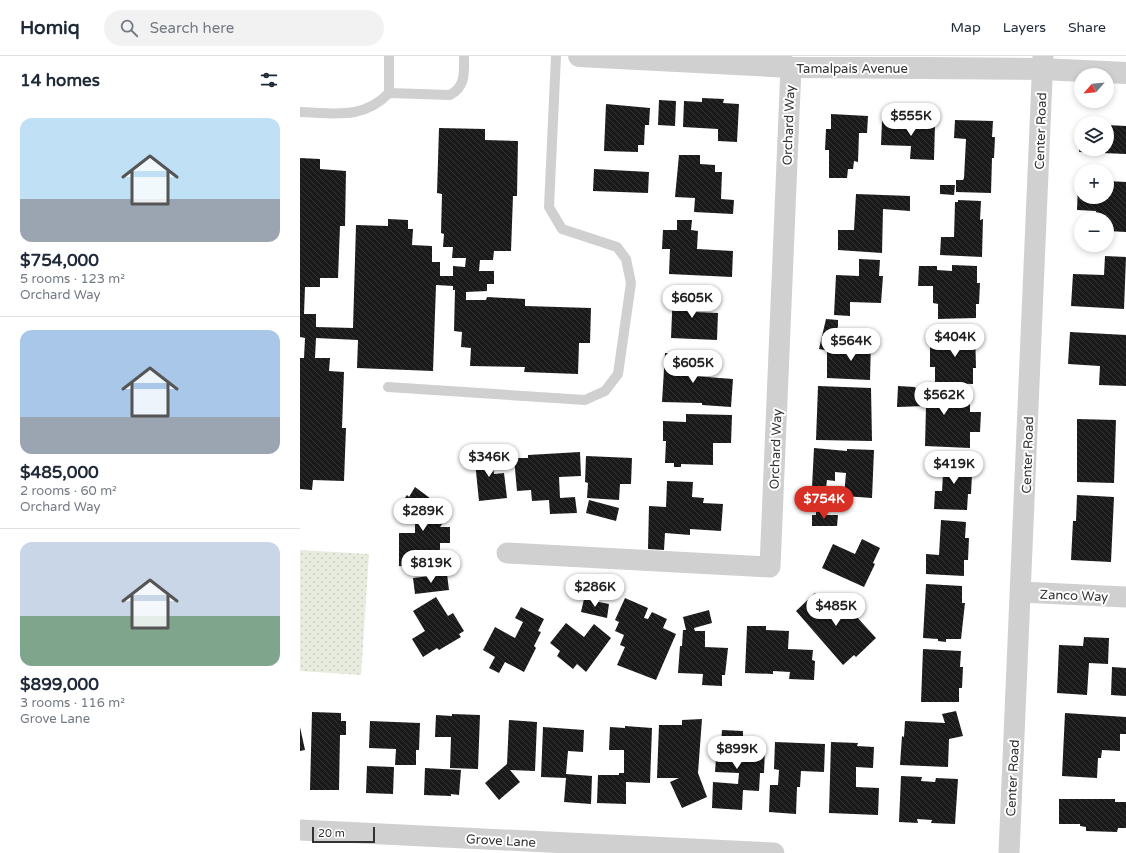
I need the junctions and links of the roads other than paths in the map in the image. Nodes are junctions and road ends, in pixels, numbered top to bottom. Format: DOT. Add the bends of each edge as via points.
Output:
graph roads {
  1 [pos="389,56"];
  2 [pos="464,56"];
  3 [pos="556,56"];
  4 [pos="579,56"];
  5 [pos="633,57"];
  6 [pos="817,62"];
  7 [pos="1042,62"];
  8 [pos="791,67"];
  9 [pos="1126,73"];
  10 [pos="389,93"];
  11 [pos="300,112"];
  12 [pos="388,387"];
  13 [pos="507,553"];
  14 [pos="1021,592"];
  15 [pos="1126,597"];
  16 [pos="300,830"];
  17 [pos="774,853"];
  18 [pos="1009,853"];
  1 -- 10 [label="lane"];
  2 -- 10 [label="lane" via="464,80 450,95"];
  3 -- 12 [label="lane" via="549,207 562,229 617,247 626,259 631,283 618,374 605,391 585,400"];
  4 -- 5 [label="street, Tamalpais Avenue"];
  5 -- 8 [label="street, Tamalpais Avenue"];
  6 -- 7 [label="street, Tamalpais Avenue"];
  6 -- 8 [label="street, Tamalpais Avenue"];
  7 -- 9 [label="street, Tamalpais Avenue"];
  7 -- 14 [label="street, Center Road"];
  8 -- 13 [label="street, Orchard Way" via="770,567"];
  10 -- 11 [label="lane" via="380,102 356,113"];
  14 -- 15 [label="street, Zanco Way"];
  14 -- 18 [label="street, Center Road"];
  16 -- 17 [label="street, Grove Lane"];
}
